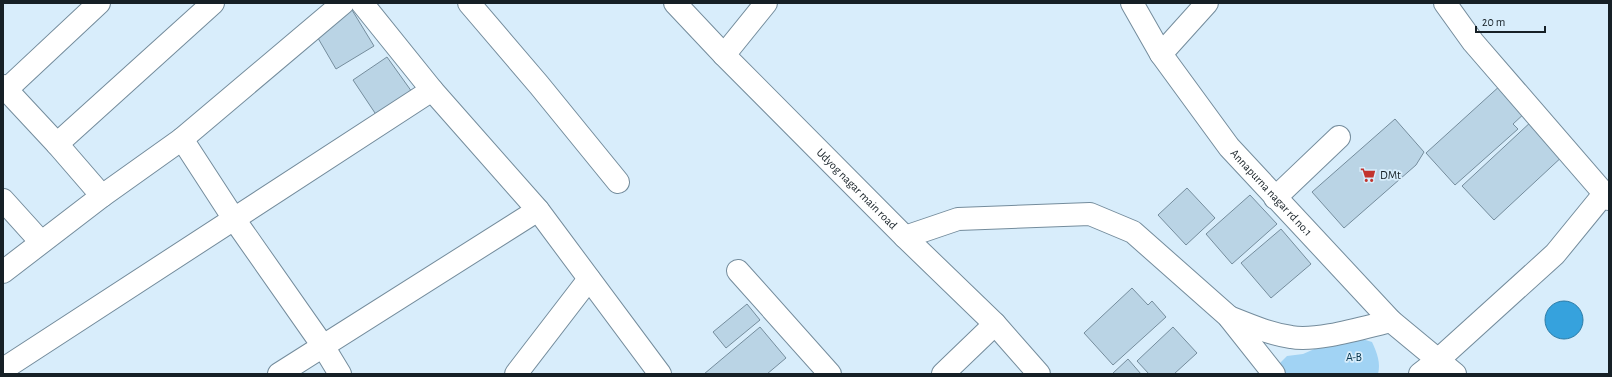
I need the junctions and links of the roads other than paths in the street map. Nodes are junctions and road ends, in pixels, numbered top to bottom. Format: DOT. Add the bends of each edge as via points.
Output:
graph roads {
  1 [pos="98,3"];
  2 [pos="213,3"];
  3 [pos="343,3"];
  4 [pos="362,3"];
  5 [pos="469,3"];
  6 [pos="675,3"];
  7 [pos="766,3"];
  8 [pos="1132,3"];
  9 [pos="1207,3"];
  10 [pos="1445,3"];
  11 [pos="1161,54"];
  12 [pos="724,55"];
  13 [pos="5,88"];
  14 [pos="432,90"];
  15 [pos="1340,137"];
  16 [pos="182,139"];
  17 [pos="57,144"];
  18 [pos="618,182"];
  19 [pos="102,196"];
  20 [pos="1607,197"];
  21 [pos="1275,198"];
  22 [pos="3,200"];
  23 [pos="538,210"];
  24 [pos="234,219"];
  25 [pos="905,237"];
  26 [pos="41,242"];
  27 [pos="738,271"];
  28 [pos="3,272"];
  29 [pos="589,279"];
  30 [pos="1228,316"];
  31 [pos="1391,321"];
  32 [pos="995,324"];
  33 [pos="323,346"];
  34 [pos="1438,360"];
  35 [pos="8,366"];
  36 [pos="279,374"];
  37 [pos="340,374"];
  38 [pos="516,374"];
  39 [pos="660,374"];
  40 [pos="830,374"];
  41 [pos="943,374"];
  42 [pos="1039,374"];
  43 [pos="1274,374"];
  44 [pos="1420,374"];
  45 [pos="1455,374"];
  1 -- 13 [label="street"];
  2 -- 17 [label="street"];
  3 -- 16 [label="street"];
  4 -- 14 [label="street"];
  5 -- 18 [label="street"];
  6 -- 12 [label="street, Udyog nagar main road"];
  7 -- 12 [label="street"];
  8 -- 11 [label="street, Annapurna nagar rd no.1"];
  9 -- 11 [label="street"];
  10 -- 20 [label="street" via="1472,42"];
  11 -- 21 [label="street, Annapurna nagar rd no.1" via="1229,147"];
  12 -- 25 [label="street, Udyog nagar main road"];
  13 -- 17 [label="street"];
  14 -- 23 [label="street"];
  14 -- 24 [label="street"];
  15 -- 21 [label="street"];
  16 -- 19 [label="street"];
  16 -- 24 [label="street"];
  17 -- 19 [label="street"];
  19 -- 26 [label="street"];
  20 -- 34 [label="street" via="1555,254"];
  21 -- 31 [label="street, Annapurna nagar rd no.1"];
  22 -- 26 [label="street"];
  23 -- 29 [label="street"];
  23 -- 33 [label="street"];
  24 -- 33 [label="street"];
  24 -- 35 [label="street"];
  25 -- 30 [label="street" via="958,219 1090,214 1133,232"];
  25 -- 32 [label="street, Udyog nagar main road"];
  26 -- 28 [label="street"];
  27 -- 40 [label="street"];
  29 -- 38 [label="street"];
  29 -- 39 [label="street"];
  30 -- 31 [label="street" via="1292,338 1311,338"];
  30 -- 43 [label="street"];
  31 -- 34 [label="street, Annapurna nagar rd no.1"];
  32 -- 41 [label="street"];
  32 -- 42 [label="street, Udyog nagar main road"];
  33 -- 36 [label="street"];
  33 -- 37 [label="street"];
  34 -- 44 [label="street"];
  34 -- 45 [label="street, Annapurna nagar rd no.1"];
}
